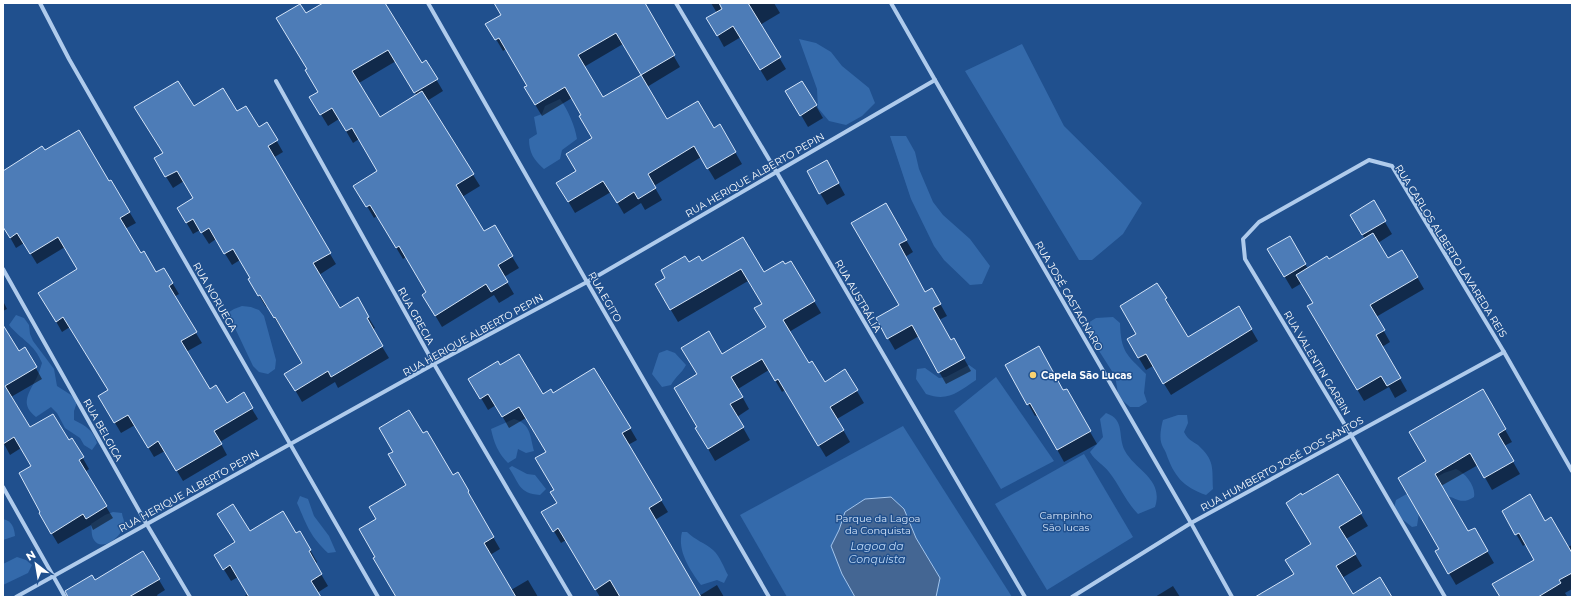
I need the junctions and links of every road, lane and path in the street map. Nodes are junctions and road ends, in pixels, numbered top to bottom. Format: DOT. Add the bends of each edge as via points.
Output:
graph roads {
  1 [pos="40,3"];
  2 [pos="428,3"];
  3 [pos="676,3"];
  4 [pos="892,3"];
  5 [pos="935,80"];
  6 [pos="276,81"];
  7 [pos="776,171"];
  8 [pos="1243,239"];
  9 [pos="3,269"];
  10 [pos="587,282"];
  11 [pos="1504,352"];
  12 [pos="434,364"];
  13 [pos="1351,435"];
  14 [pos="290,445"];
  15 [pos="1572,471"];
  16 [pos="3,487"];
  17 [pos="146,523"];
  18 [pos="1191,523"];
  19 [pos="53,576"];
  20 [pos="16,597"];
  21 [pos="65,597"];
  22 [pos="190,597"];
  23 [pos="378,597"];
  24 [pos="570,597"];
  25 [pos="769,597"];
  26 [pos="1025,597"];
  27 [pos="1072,597"];
  28 [pos="1232,597"];
  29 [pos="1445,597"];
  1 -- 14 [label="street, RUA NORUEGA" via="69,59"];
  2 -- 10 [label="street, RUA EGITO"];
  3 -- 7 [label="street, RUA AUSTRÁLIA"];
  4 -- 5 [label="street, RUA JOSÉ CASTAGNARO"];
  5 -- 7 [label="street, RUA HERIQUE ALBERTO PEPIN"];
  5 -- 18 [label="street, RUA JOSÉ CASTAGNARO"];
  6 -- 12 [label="street, RUA GRECIA"];
  7 -- 10 [label="street, RUA HERIQUE ALBERTO PEPIN"];
  7 -- 26 [label="street, RUA AUSTRÁLIA"];
  8 -- 11 [label="street, RUA CARLOS ALBERTO LAVAREDA REIS" via="1259,222 1369,160 1392,166"];
  8 -- 13 [label="street, RUA VALENTIN GARBIN" via="1245,259"];
  9 -- 17 [label="street, RUA BELGICA"];
  10 -- 12 [label="street, RUA HERIQUE ALBERTO PEPIN"];
  10 -- 25 [label="street, RUA EGITO"];
  11 -- 13 [label="street, RUA HUMBERTO JOSÉ DOS SANTOS"];
  11 -- 15 [label="street, RUA CARLOS ALBERTO LAVAREDA REIS"];
  12 -- 14 [label="street, RUA HERIQUE ALBERTO PEPIN"];
  12 -- 24 [label="street, RUA GRECIA"];
  13 -- 18 [label="street, RUA HUMBERTO JOSÉ DOS SANTOS"];
  13 -- 29 [label="street, RUA VALENTIN GARBIN"];
  14 -- 17 [label="street, RUA HERIQUE ALBERTO PEPIN"];
  14 -- 23 [label="street, RUA NORUEGA"];
  16 -- 19 [label="street"];
  17 -- 19 [label="street, RUA HERIQUE ALBERTO PEPIN"];
  17 -- 22 [label="street, RUA BELGICA"];
  18 -- 27 [label="street, RUA HUMBERTO JOSÉ DOS SANTOS"];
  18 -- 28 [label="street, RUA JOSÉ CASTAGNARO"];
  19 -- 20 [label="street, RUA HERIQUE ALBERTO PEPIN"];
  19 -- 21 [label="street"];
}
